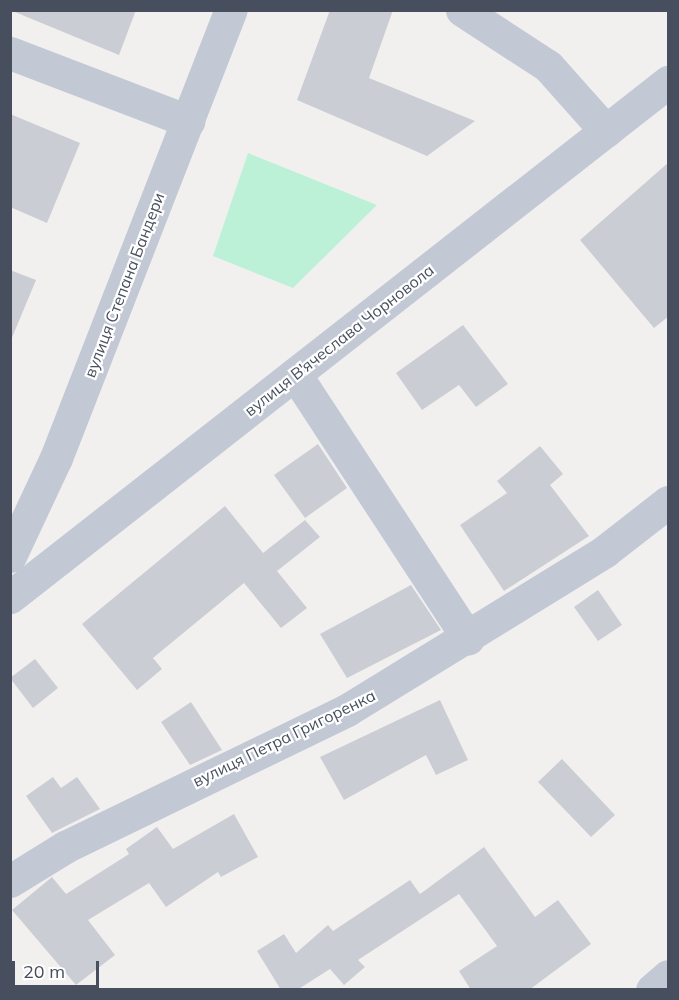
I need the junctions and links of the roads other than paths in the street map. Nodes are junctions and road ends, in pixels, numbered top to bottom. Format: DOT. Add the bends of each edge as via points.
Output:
graph roads {
  1 [pos="231,10"];
  2 [pos="462,10"];
  3 [pos="10,52"];
  4 [pos="669,82"];
  5 [pos="188,121"];
  6 [pos="606,131"];
  7 [pos="295,374"];
  8 [pos="669,502"];
  9 [pos="10,556"];
  10 [pos="10,597"];
  11 [pos="468,638"];
  12 [pos="10,881"];
  13 [pos="669,976"];
  14 [pos="652,990"];
  1 -- 5 [label="street, вулиця Степана Бандери"];
  2 -- 6 [label="street" via="548,66"];
  3 -- 5 [label="street"];
  4 -- 6 [label="street, вулиця В'ячеслава Чорновола"];
  5 -- 9 [label="street, вулиця Степана Бандери" via="56,458"];
  6 -- 7 [label="street, вулиця В'ячеслава Чорновола"];
  7 -- 10 [label="street, вулиця В'ячеслава Чорновола"];
  7 -- 11 [label="street"];
  8 -- 11 [label="street, вулиця Петра Григоренка" via="605,551"];
  11 -- 12 [label="street, вулиця Петра Григоренка" via="347,710 65,847"];
  13 -- 14 [label="street"];
}
